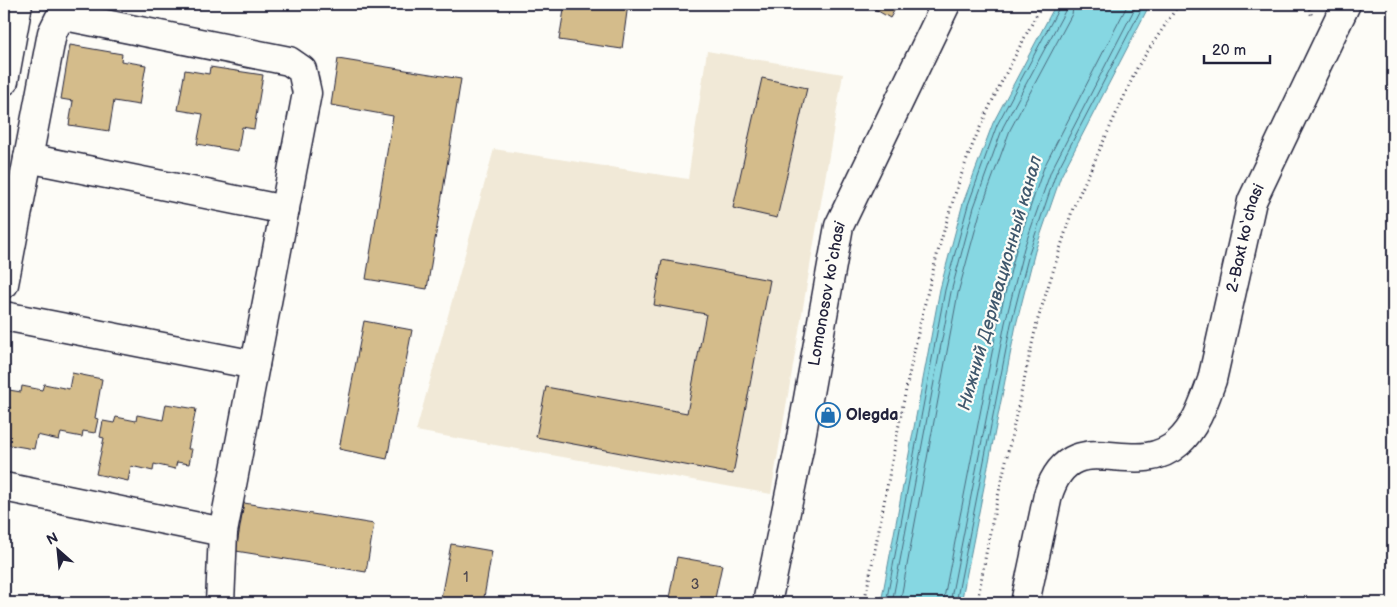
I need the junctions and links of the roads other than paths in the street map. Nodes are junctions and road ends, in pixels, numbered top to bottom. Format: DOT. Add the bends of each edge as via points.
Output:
graph roads {
  1 [pos="18,4"];
  2 [pos="946,4"];
  3 [pos="1346,4"];
  4 [pos="4,81"];
  5 [pos="28,158"];
  6 [pos="285,210"];
  7 [pos="4,284"];
  8 [pos="4,316"];
  9 [pos="255,365"];
  10 [pos="4,487"];
  11 [pos="223,532"];
  12 [pos="220,603"];
  13 [pos="767,603"];
  14 [pos="1025,603"];
  1 -- 4 [label="street"];
  2 -- 13 [label="street, Lomonosov ko‘chasi" via="839,226 799,449"];
  3 -- 14 [label="street, 2-Baxt ko‘chasi" via="1252,201 1204,404 1177,444 1162,453 1145,458 1090,455 1075,458 1062,466 1048,495"];
  5 -- 6 [label="street"];
  5 -- 6 [label="street" via="52,33 59,19 70,17 289,61 302,70 307,93"];
  5 -- 7 [label="street"];
  6 -- 9 [label="street"];
  8 -- 9 [label="street"];
  9 -- 11 [label="street"];
  10 -- 11 [label="street"];
  11 -- 12 [label="street"];
}
